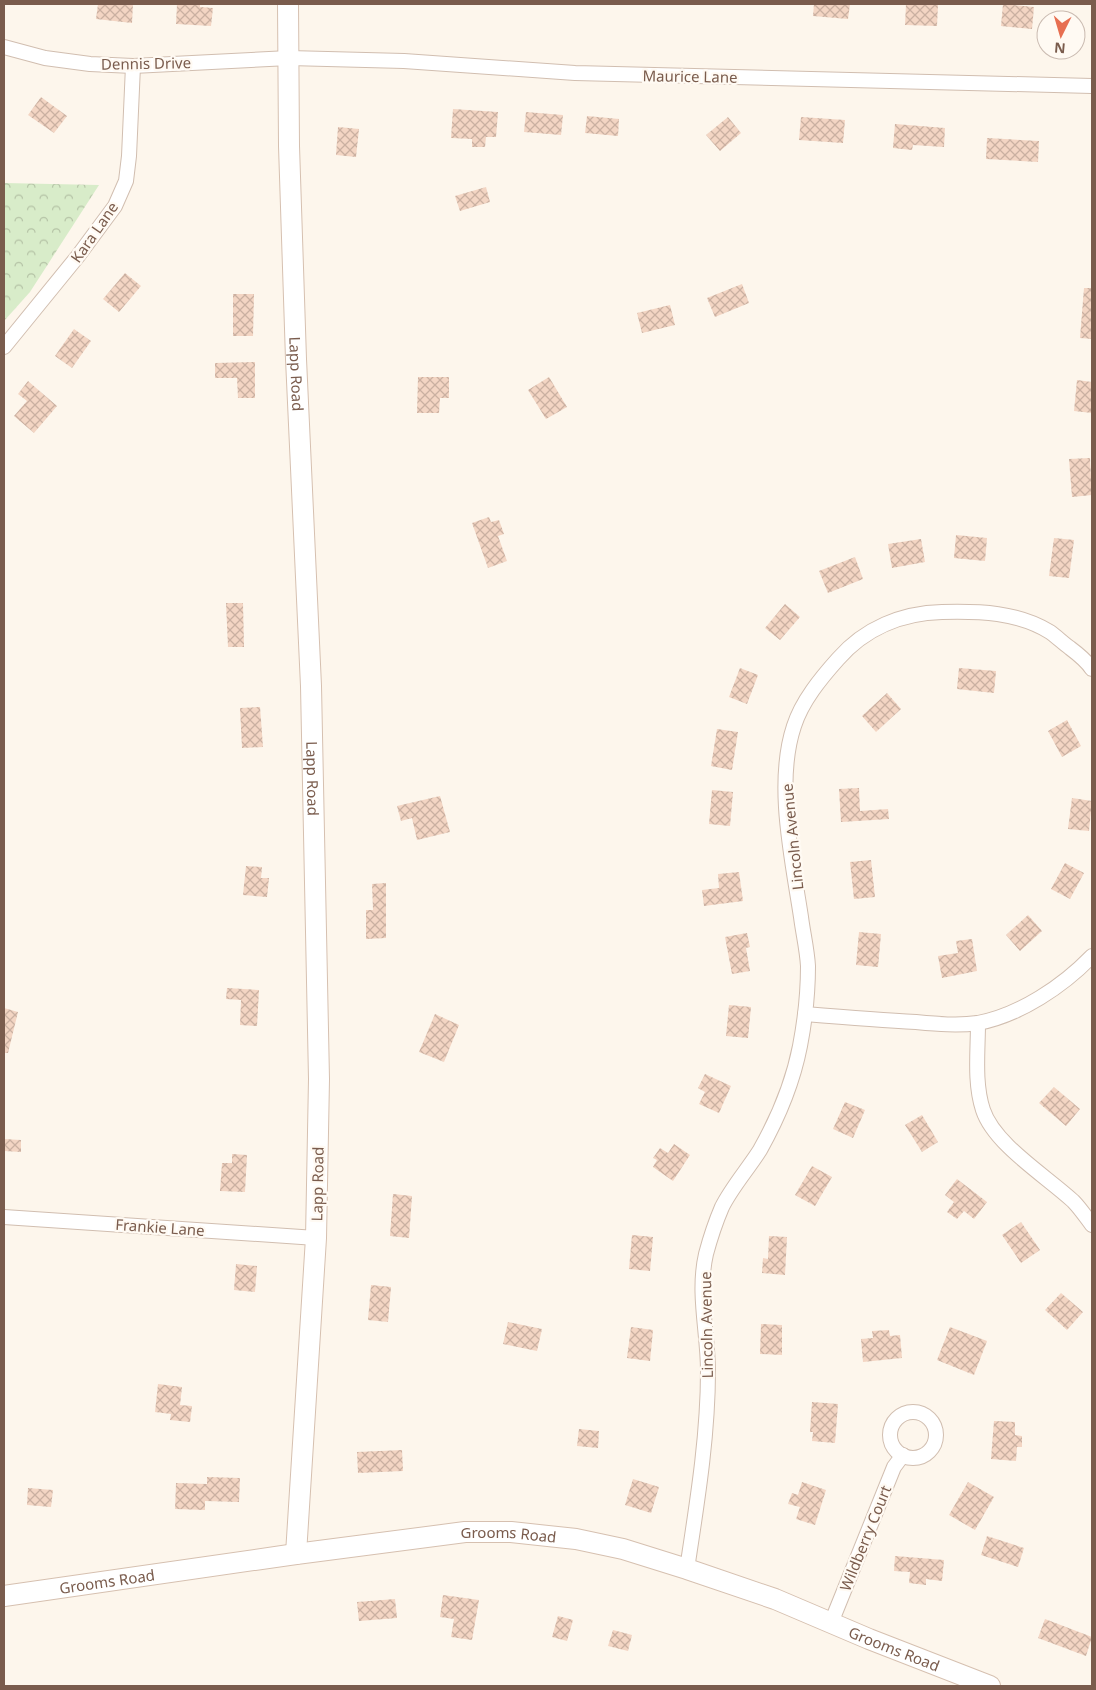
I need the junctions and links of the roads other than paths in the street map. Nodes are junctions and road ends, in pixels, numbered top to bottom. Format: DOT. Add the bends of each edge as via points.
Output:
graph roads {
  1 [pos="288,4"];
  2 [pos="4,47"];
  3 [pos="289,58"];
  4 [pos="133,66"];
  5 [pos="1092,86"];
  6 [pos="4,347"];
  7 [pos="1090,660"];
  8 [pos="1092,956"];
  9 [pos="806,1014"];
  10 [pos="978,1023"];
  11 [pos="4,1217"];
  12 [pos="1092,1225"];
  13 [pos="316,1238"];
  14 [pos="903,1455"];
  15 [pos="296,1554"];
  16 [pos="687,1568"];
  17 [pos="4,1596"];
  18 [pos="831,1623"];
  19 [pos="990,1686"];
  1 -- 3 [label="street, Lapp Road"];
  2 -- 4 [label="street, Dennis Drive" via="45,58"];
  3 -- 4 [label="street, Dennis Drive"];
  3 -- 5 [label="street, Maurice Lane" via="404,60 575,73"];
  3 -- 13 [label="street, Lapp Road" via="296,359 311,716 319,1079"];
  4 -- 6 [label="street, Kara Lane" via="126,181 115,206"];
  7 -- 9 [label="street, Lincoln Avenue" via="1031,622 1006,615 968,611 929,612 868,631 832,665 814,688 794,726 785,769 787,823 808,964"];
  8 -- 10 [label="street" via="1048,994 1017,1010"];
  9 -- 10 [label="street"];
  9 -- 16 [label="street, Lincoln Avenue" via="788,1090 760,1149 722,1206 706,1252 702,1302 708,1370 705,1430 700,1490"];
  10 -- 12 [label="street" via="978,1087 982,1110 990,1126 1000,1140 1074,1203"];
  11 -- 13 [label="street, Frankie Lane"];
  13 -- 15 [label="street, Lapp Road"];
  14 -- 18 [label="street, Wildberry Court" via="894,1467"];
  15 -- 16 [label="street, Grooms Road" via="465,1532 511,1532 576,1539"];
  15 -- 17 [label="street, Grooms Road"];
  16 -- 18 [label="street, Grooms Road"];
  18 -- 19 [label="street, Grooms Road"];
}
